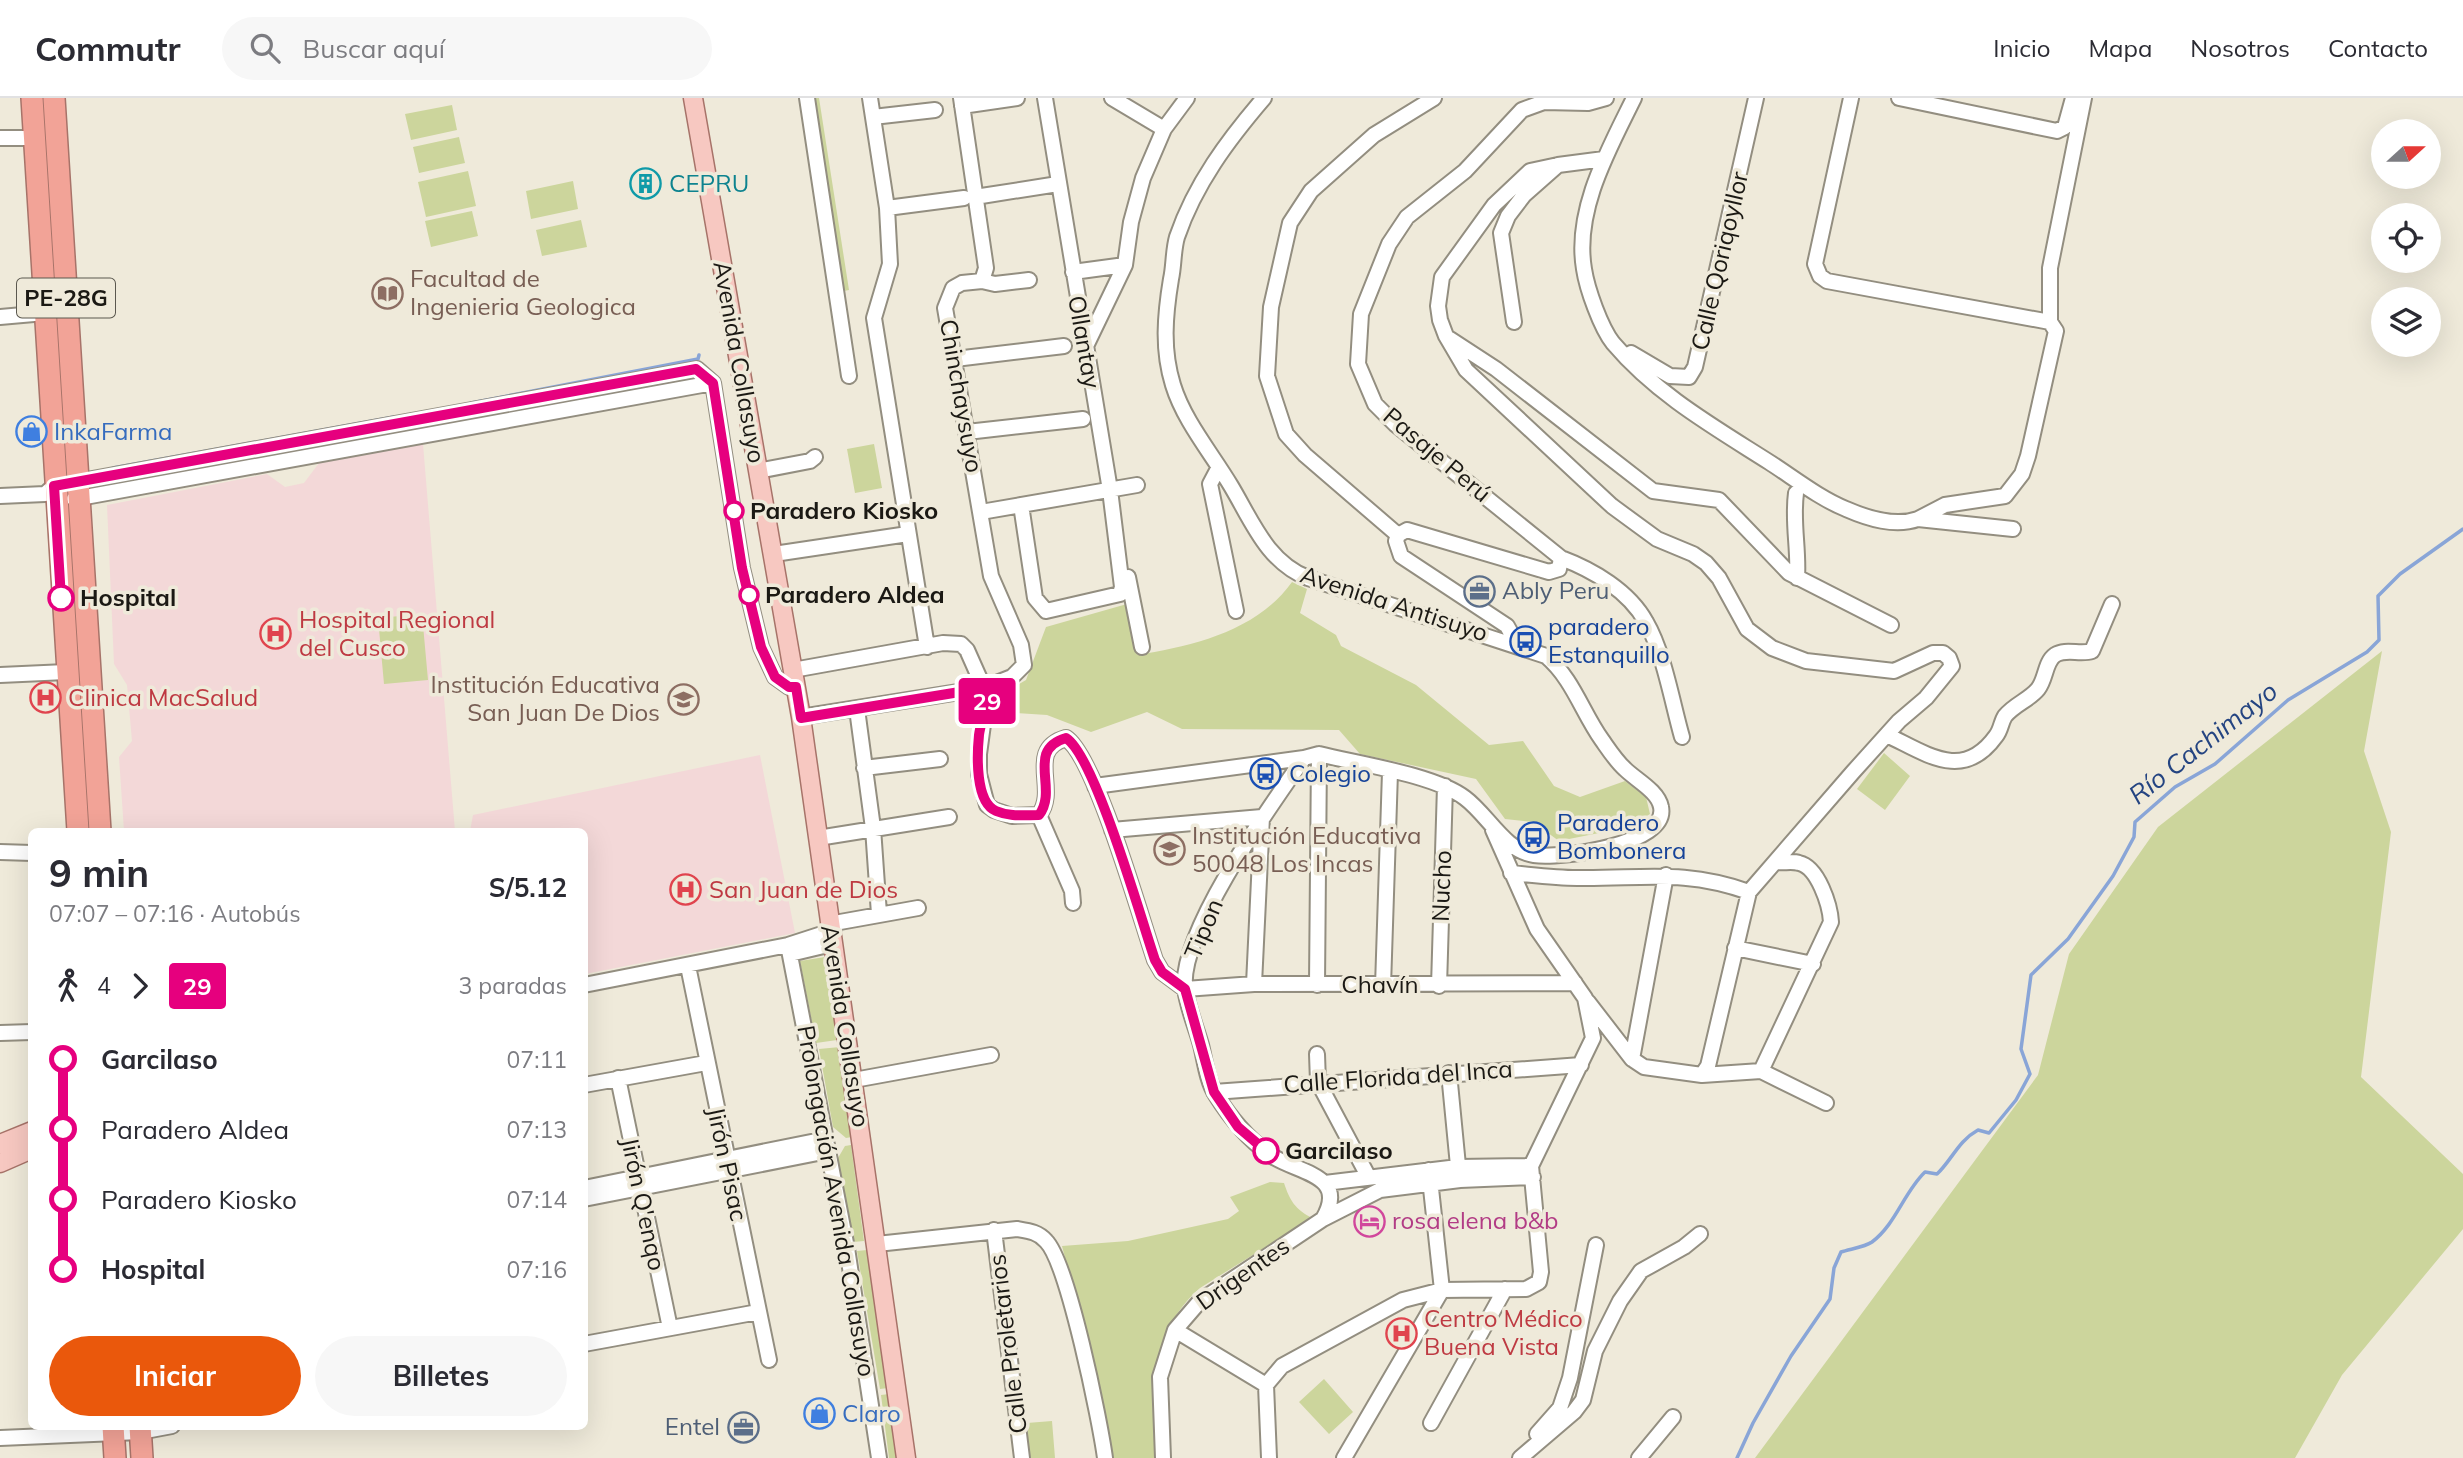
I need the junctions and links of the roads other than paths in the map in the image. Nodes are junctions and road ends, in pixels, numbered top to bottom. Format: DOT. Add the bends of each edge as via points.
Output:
graph roads {
  1 [pos="32,98"];
  2 [pos="54,98"];
  3 [pos="693,98"];
  4 [pos="807,98"];
  5 [pos="870,98"];
  6 [pos="1017,98"];
  7 [pos="1045,98"];
  8 [pos="1112,98"];
  9 [pos="1187,98"];
  10 [pos="1264,98"];
  11 [pos="1434,98"];
  12 [pos="1606,98"];
  13 [pos="1634,98"];
  14 [pos="1756,98"];
  15 [pos="1851,98"];
  16 [pos="1899,98"];
  17 [pos="2073,98"];
  18 [pos="2084,98"];
  19 [pos="962,102"];
  20 [pos="935,110"];
  21 [pos="873,117"];
  22 [pos="1164,129"];
  23 [pos="0,138"];
  24 [pos="34,138"];
  25 [pos="1604,159"];
  26 [pos="1558,165"];
  27 [pos="1058,184"];
  28 [pos="970,197"];
  29 [pos="887,208"];
  30 [pos="1125,265"];
  31 [pos="1073,272"];
  32 [pos="1029,280"];
  33 [pos="982,281"];
  34 [pos="44,313"];
  35 [pos="0,317"];
  36 [pos="1514,322"];
  37 [pos="2050,322"];
  38 [pos="1446,336"];
  39 [pos="1611,341"];
  40 [pos="1064,346"];
  41 [pos="1086,346"];
  42 [pos="955,359"];
  43 [pos="849,376"];
  44 [pos="626,382"];
  45 [pos="713,383"];
  46 [pos="629,398"];
  47 [pos="1083,419"];
  48 [pos="967,432"];
  49 [pos="814,457"];
  50 [pos="1219,467"];
  51 [pos="758,471"];
  52 [pos="1137,485"];
  53 [pos="78,490"];
  54 [pos="1110,490"];
  55 [pos="52,493"];
  56 [pos="1796,493"];
  57 [pos="0,496"];
  58 [pos="1021,505"];
  59 [pos="981,512"];
  60 [pos="1918,520"];
  61 [pos="2013,529"];
  62 [pos="908,534"];
  63 [pos="1398,535"];
  64 [pos="774,554"];
  65 [pos="1561,558"];
  66 [pos="1797,578"];
  67 [pos="2112,604"];
  68 [pos="1236,611"];
  69 [pos="1891,625"];
  70 [pos="1509,642"];
  71 [pos="927,647"];
  72 [pos="1142,647"];
  73 [pos="66,672"];
  74 [pos="0,674"];
  75 [pos="794,679"];
  76 [pos="984,688"];
  77 [pos="857,709"];
  78 [pos="801,718"];
  79 [pos="1887,735"];
  80 [pos="1682,737"];
  81 [pos="1319,754"];
  82 [pos="1304,758"];
  83 [pos="940,759"];
  84 [pos="864,768"];
  85 [pos="1390,772"];
  86 [pos="1095,786"];
  87 [pos="1445,786"];
  88 [pos="1039,815"];
  89 [pos="949,817"];
  90 [pos="1262,817"];
  91 [pos="1489,822"];
  92 [pos="78,828"];
  93 [pos="100,828"];
  94 [pos="873,828"];
  95 [pos="1112,830"];
  96 [pos="818,838"];
  97 [pos="0,852"];
  98 [pos="28,853"];
  99 [pos="1776,862"];
  100 [pos="1511,873"];
  101 [pos="1666,875"];
  102 [pos="1749,892"];
  103 [pos="1073,903"];
  104 [pos="918,908"];
  105 [pos="879,914"];
  106 [pos="831,937"];
  107 [pos="1735,948"];
  108 [pos="789,950"];
  109 [pos="1813,964"];
  110 [pos="688,966"];
  111 [pos="1575,983"];
  112 [pos="588,984"];
  113 [pos="1254,984"];
  114 [pos="1317,985"];
  115 [pos="1383,986"];
  116 [pos="1439,986"];
  117 [pos="1185,989"];
  118 [pos="1585,998"];
  119 [pos="28,1032"];
  120 [pos="0,1033"];
  121 [pos="1317,1054"];
  122 [pos="991,1055"];
  123 [pos="1632,1059"];
  124 [pos="706,1063"];
  125 [pos="1581,1065"];
  126 [pos="1761,1071"];
  127 [pos="1449,1073"];
  128 [pos="1702,1075"];
  129 [pos="618,1078"];
  130 [pos="854,1080"];
  131 [pos="1318,1082"];
  132 [pos="588,1084"];
  133 [pos="1214,1092"];
  134 [pos="1826,1103"];
  135 [pos="28,1133"];
  136 [pos="0,1144"];
  137 [pos="827,1145"];
  138 [pos="28,1151"];
  139 [pos="0,1163"];
  140 [pos="727,1164"];
  141 [pos="1532,1172"];
  142 [pos="1459,1174"];
  143 [pos="1368,1176"];
  144 [pos="1429,1177"];
  145 [pos="638,1183"];
  146 [pos="1325,1183"];
  147 [pos="588,1188"];
  148 [pos="588,1198"];
  149 [pos="1323,1219"];
  150 [pos="994,1230"];
  151 [pos="1700,1234"];
  152 [pos="877,1244"];
  153 [pos="1596,1245"];
  154 [pos="1505,1289"];
  155 [pos="1442,1290"];
  156 [pos="758,1312"];
  157 [pos="670,1328"];
  158 [pos="1175,1330"];
  159 [pos="588,1343"];
  160 [pos="769,1360"];
  161 [pos="1266,1385"];
  162 [pos="1673,1417"];
  163 [pos="1431,1423"];
  164 [pos="113,1430"];
  165 [pos="140,1430"];
  166 [pos="0,1438"];
  167 [pos="115,1458"];
  168 [pos="142,1458"];
  169 [pos="879,1458"];
  170 [pos="906,1458"];
  171 [pos="1022,1458"];
  172 [pos="1105,1458"];
  173 [pos="1163,1458"];
  174 [pos="1269,1458"];
  175 [pos="1344,1458"];
  176 [pos="1517,1458"];
  177 [pos="1639,1458"];
  1 -- 24 [label="highway, PE-28G"];
  2 -- 53 [label="highway, PE-28G"];
  3 -- 51 [label="main road, Avenida Collasuyo"];
  4 -- 43 [label="street"];
  5 -- 21 [label="street"];
  6 -- 19 [label="street"];
  7 -- 27 [label="street, Ollantay"];
  8 -- 22 [label="street"];
  9 -- 22 [label="street"];
  10 -- 50 [label="street, Avenida Antisuyo" via="1228,140 1200,186 1177,239 1166,309 1165,347 1172,384"];
  11 -- 63 [label="street" via="1374,135 1311,191 1290,223 1271,307 1267,376 1286,434"];
  12 -- 65 [label="street, Pasaje Perú" via="1588,103 1544,102 1522,110 1465,171 1407,218 1389,244 1358,331 1358,365 1376,404"];
  13 -- 25 [label="street"];
  14 -- 39 [label="street, Calle Qoriqoyllor" via="1695,368 1689,377 1670,376"];
  15 -- 37 [label="street" via="1815,264 1820,276 1831,282"];
  16 -- 17 [label="street" via="2057,131 2066,127"];
  18 -- 37 [label="street" via="2050,268"];
  19 -- 28 [label="street"];
  20 -- 21 [label="street"];
  21 -- 29 [label="street"];
  22 -- 30 [label="street" via="1143,178"];
  23 -- 24 [label="street"];
  24 -- 34 [label="highway, PE-28G"];
  25 -- 26 [label="street"];
  25 -- 39 [label="street" via="1587,212 1583,268"];
  26 -- 36 [label="street" via="1524,195 1501,233"];
  26 -- 38 [label="street" via="1531,171 1494,205 1442,277 1438,306"];
  27 -- 28 [label="street"];
  27 -- 31 [label="street, Ollantay"];
  28 -- 29 [label="street"];
  28 -- 33 [label="street" via="986,268"];
  29 -- 62 [label="street" via="890,264 874,318"];
  30 -- 31 [label="street"];
  30 -- 41 [label="street"];
  31 -- 41 [label="street, Ollantay"];
  32 -- 33 [label="street"];
  33 -- 42 [label="street, Chinchaysuyo" via="957,285 947,296"];
  34 -- 35 [label="street"];
  34 -- 55 [label="highway, PE-28G"];
  37 -- 60 [label="street" via="2056,331 2028,456 2014,487 1995,499 1945,505"];
  38 -- 66 [label="street" via="1496,369 1653,491 1719,500"];
  38 -- 79 [label="street" via="1466,370 1612,506 1657,540 1706,563 1747,629 1772,648 1806,661 1894,671 1933,653 1949,658 1952,666 1947,675"];
  39 -- 60 [label="street" via="1675,402 1845,509 1890,523"];
  40 -- 42 [label="street"];
  41 -- 54 [label="street, Ollantay"];
  42 -- 48 [label="street, Chinchaysuyo"];
  44 -- 45 [label="street" via="696,369"];
  44 -- 46 [label="street"];
  44 -- 53 [label="street"];
  45 -- 46 [label="street"];
  45 -- 75 [label="street" via="742,568 761,647 775,677 789,687"];
  46 -- 53 [label="street"];
  47 -- 48 [label="street"];
  48 -- 59 [label="street, Chinchaysuyo"];
  49 -- 51 [label="street"];
  50 -- 68 [label="street" via="1210,484"];
  50 -- 70 [label="street, Avenida Antisuyo" via="1262,540 1288,568"];
  51 -- 64 [label="main road, Avenida Collasuyo"];
  52 -- 54 [label="street"];
  53 -- 55 [label="street"];
  53 -- 93 [label="highway"];
  54 -- 58 [label="street"];
  54 -- 58 [label="street, Ollantay" via="1120,594 1046,611 1035,598"];
  54 -- 72 [label="street"];
  55 -- 57 [label="street"];
  55 -- 73 [label="highway"];
  56 -- 66 [label="street"];
  58 -- 59 [label="street"];
  59 -- 76 [label="street, Chinchaysuyo" via="991,576 1021,645 1024,665 1012,677"];
  60 -- 61 [label="street"];
  62 -- 64 [label="street"];
  62 -- 71 [label="street"];
  63 -- 65 [label="street" via="1407,530 1549,572 1559,569"];
  63 -- 70 [label="street" via="1401,556 1502,622 1511,632"];
  64 -- 75 [label="main road, Avenida Collasuyo"];
  65 -- 80 [label="street, Pasaje Perú" via="1607,581 1644,618"];
  66 -- 69 [label="street"];
  67 -- 79 [label="street" via="2092,651 2057,653 2051,658 2039,688 2017,702 1979,755 1941,761"];
  70 -- 91 [label="street, Avenida Antisuyo" via="1546,656 1562,670 1600,738 1623,768 1656,796 1661,817 1652,831 1631,842 1547,855 1516,849"];
  71 -- 75 [label="street"];
  71 -- 76 [label="street" via="961,644"];
  73 -- 74 [label="street"];
  73 -- 92 [label="highway"];
  75 -- 78 [label="main road, Avenida Collasuyo"];
  76 -- 77 [label="street"];
  76 -- 88 [label="street" via="987,701 979,736 979,764 987,804 1012,816"];
  77 -- 78 [label="street"];
  77 -- 84 [label="street"];
  78 -- 96 [label="main road, Avenida Collasuyo"];
  79 -- 99 [label="street"];
  81 -- 82 [label="street"];
  81 -- 85 [label="street"];
  81 -- 114 [label="street"];
  82 -- 86 [label="street"];
  82 -- 90 [label="street, Tipon"];
  83 -- 84 [label="street"];
  84 -- 94 [label="street"];
  85 -- 87 [label="street"];
  85 -- 115 [label="street"];
  86 -- 88 [label="street" via="1075,743 1066,738 1052,743 1044,763 1046,798"];
  86 -- 95 [label="street"];
  87 -- 91 [label="street"];
  87 -- 116 [label="street, Nucho"];
  88 -- 103 [label="street"];
  89 -- 94 [label="street"];
  90 -- 95 [label="street"];
  90 -- 113 [label="street"];
  90 -- 117 [label="street, Tipon" via="1230,869 1191,951"];
  91 -- 100 [label="street"];
  94 -- 96 [label="street"];
  94 -- 105 [label="street"];
  95 -- 117 [label="street" via="1155,960 1162,972"];
  96 -- 106 [label="main road, Avenida Collasuyo"];
  97 -- 98 [label="street"];
  99 -- 102 [label="street"];
  99 -- 109 [label="street" via="1800,863 1811,869 1830,909 1831,922"];
  100 -- 101 [label="street" via="1576,878"];
  100 -- 111 [label="street" via="1537,929"];
  101 -- 102 [label="street" via="1714,880"];
  101 -- 123 [label="street"];
  102 -- 107 [label="street"];
  104 -- 105 [label="street"];
  105 -- 106 [label="street" via="840,922"];
  106 -- 108 [label="street"];
  106 -- 130 [label="main road, Avenida Collasuyo"];
  107 -- 109 [label="street"];
  107 -- 128 [label="street" via="1708,1066"];
  108 -- 110 [label="street"];
  108 -- 137 [label="street, Prolongación Avenida Collasuyo"];
  109 -- 126 [label="street"];
  110 -- 112 [label="street"];
  110 -- 124 [label="street, Jirón Pisac"];
  111 -- 116 [label="street, Chavín"];
  111 -- 118 [label="street"];
  113 -- 114 [label="street, Chavín"];
  113 -- 117 [label="street, Chavín"];
  114 -- 115 [label="street, Chavín"];
  115 -- 116 [label="street, Chavín"];
  117 -- 133 [label="street, Tipon"];
  118 -- 123 [label="street"];
  118 -- 125 [label="street" via="1593,1038"];
  119 -- 120 [label="street"];
  121 -- 131 [label="street"];
  122 -- 130 [label="street"];
  123 -- 128 [label="street" via="1644,1067"];
  124 -- 129 [label="street"];
  124 -- 140 [label="street, Jirón Pisac"];
  125 -- 127 [label="street, Calle Florida del Inca"];
  125 -- 141 [label="street"];
  126 -- 128 [label="street"];
  126 -- 134 [label="street"];
  127 -- 131 [label="street, Calle Florida del Inca"];
  127 -- 142 [label="street"];
  129 -- 132 [label="street"];
  129 -- 145 [label="street, Jirón Q'enqo"];
  130 -- 152 [label="main road, Avenida Collasuyo"];
  131 -- 133 [label="street, Calle Florida del Inca"];
  131 -- 143 [label="street"];
  133 -- 146 [label="street, Tipon" via="1238,1127 1272,1156"];
  135 -- 136 [label="main road"];
  137 -- 140 [label="street"];
  137 -- 169 [label="street, Prolongación Avenida Collasuyo"];
  138 -- 139 [label="main road"];
  140 -- 145 [label="street"];
  140 -- 156 [label="street, Jirón Pisac"];
  141 -- 142 [label="street"];
  141 -- 154 [label="street" via="1539,1282 1534,1287"];
  142 -- 144 [label="street"];
  143 -- 144 [label="street"];
  143 -- 146 [label="street"];
  144 -- 149 [label="street, Drigentes" via="1366,1195"];
  144 -- 155 [label="street"];
  145 -- 147 [label="street"];
  145 -- 148 [label="street"];
  145 -- 157 [label="street, Jirón Q'enqo"];
  146 -- 149 [label="street" via="1331,1196"];
  149 -- 158 [label="street, Drigentes" via="1200,1301"];
  150 -- 152 [label="street"];
  150 -- 171 [label="street, Calle Proletarios"];
  150 -- 172 [label="street" via="1036,1233 1048,1242 1058,1262"];
  151 -- 176 [label="street" via="1641,1271 1595,1351 1583,1400"];
  152 -- 170 [label="main road, Avenida Collasuyo"];
  153 -- 176 [label="street" via="1560,1408"];
  154 -- 155 [label="street"];
  154 -- 163 [label="street"];
  155 -- 161 [label="street" via="1391,1306 1282,1366"];
  155 -- 175 [label="street"];
  156 -- 157 [label="street"];
  156 -- 160 [label="street, Jirón Pisac"];
  157 -- 159 [label="street"];
  158 -- 161 [label="street"];
  158 -- 173 [label="street, Drigentes" via="1160,1377"];
  161 -- 174 [label="street"];
  162 -- 177 [label="street"];
  164 -- 166 [label="street"];
  164 -- 167 [label="highway"];
  165 -- 168 [label="highway"];
}
